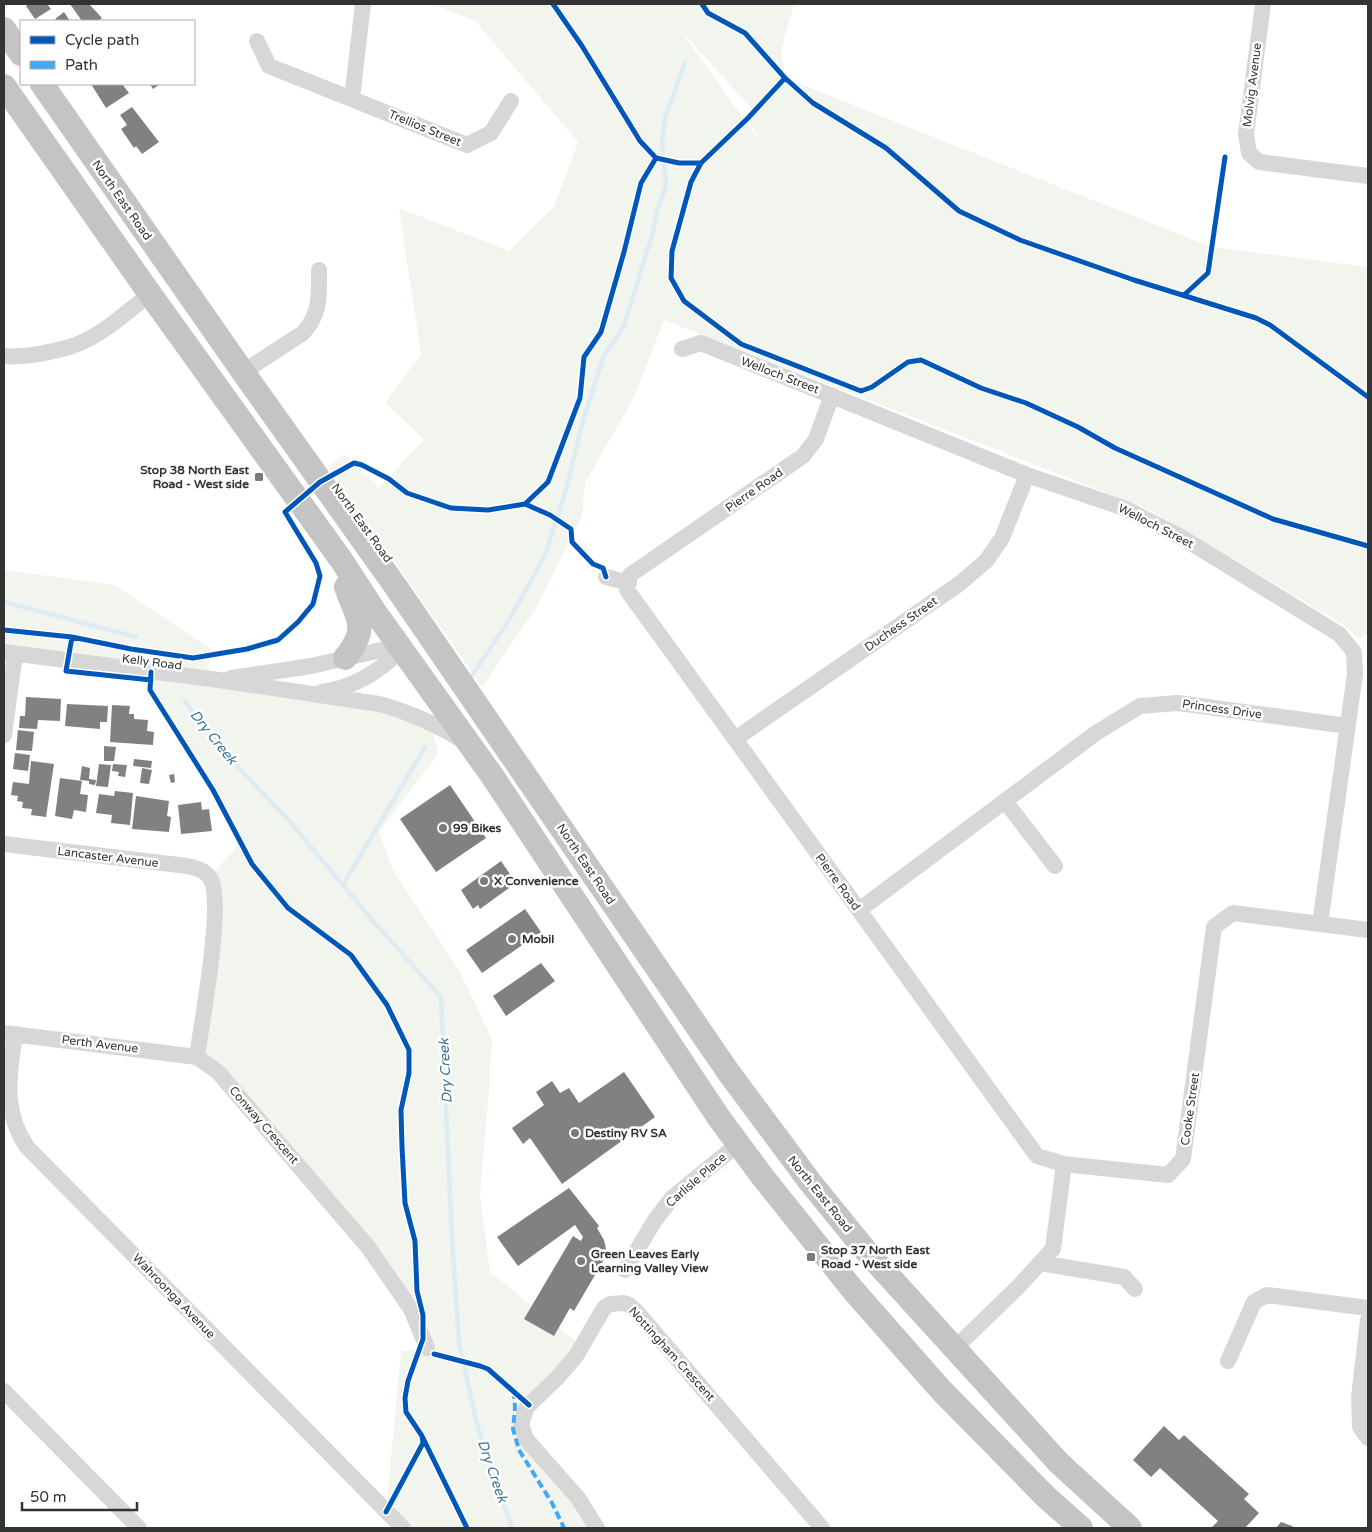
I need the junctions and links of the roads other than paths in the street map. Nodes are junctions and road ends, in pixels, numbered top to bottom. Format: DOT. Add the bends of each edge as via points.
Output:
graph roads {
  1 [pos="363,4"];
  2 [pos="1263,4"];
  3 [pos="4,29"];
  4 [pos="257,41"];
  5 [pos="20,53"];
  6 [pos="43,85"];
  7 [pos="4,86"];
  8 [pos="352,98"];
  9 [pos="511,102"];
  10 [pos="1368,176"];
  11 [pos="157,251"];
  12 [pos="319,270"];
  13 [pos="150,294"];
  14 [pos="193,301"];
  15 [pos="682,349"];
  16 [pos="4,356"];
  17 [pos="243,372"];
  18 [pos="832,395"];
  19 [pos="1028,475"];
  20 [pos="342,561"];
  21 [pos="606,577"];
  22 [pos="629,583"];
  23 [pos="396,587"];
  24 [pos="402,649"];
  25 [pos="10,653"];
  26 [pos="345,658"];
  27 [pos="452,668"];
  28 [pos="219,680"];
  29 [pos="305,694"];
  30 [pos="1348,726"];
  31 [pos="4,734"];
  32 [pos="735,739"];
  33 [pos="466,742"];
  34 [pos="1005,801"];
  35 [pos="4,844"];
  36 [pos="1055,866"];
  37 [pos="859,910"];
  38 [pos="1320,924"];
  39 [pos="1368,930"];
  40 [pos="10,1033"];
  41 [pos="197,1057"];
  42 [pos="746,1096"];
  43 [pos="738,1144"];
  44 [pos="786,1150"];
  45 [pos="1064,1164"];
  46 [pos="1040,1263"];
  47 [pos="626,1270"];
  48 [pos="1135,1289"];
  49 [pos="1368,1308"];
  50 [pos="1368,1320"];
  51 [pos="427,1348"];
  52 [pos="955,1348"];
  53 [pos="1228,1361"];
  54 [pos="4,1391"];
  55 [pos="1368,1438"];
  56 [pos="139,1528"];
  57 [pos="403,1528"];
  58 [pos="597,1528"];
  59 [pos="822,1528"];
  60 [pos="1081,1528"];
  61 [pos="1130,1528"];
  1 -- 8 [label="street"];
  2 -- 10 [label="street, Molvig Avenue" via="1246,134 1249,153 1259,162"];
  3 -- 5 [label="highway"];
  4 -- 8 [label="street, Trellios Street" via="269,66"];
  6 -- 11 [label="highway, North East Road"];
  7 -- 13 [label="highway"];
  8 -- 9 [label="street, Trellios Street" via="467,145 491,132"];
  11 -- 13 [label="highway" via="158,270"];
  11 -- 14 [label="highway, North East Road"];
  12 -- 17 [label="street" via="318,302 311,324 303,333"];
  13 -- 14 [label="highway" via="166,294"];
  13 -- 16 [label="street" via="80,343 46,353"];
  13 -- 20 [label="highway"];
  14 -- 17 [label="highway, North East Road"];
  15 -- 18 [label="street, Welloch Street" via="701,343"];
  17 -- 23 [label="highway, North East Road"];
  18 -- 19 [label="street, Welloch Street"];
  18 -- 22 [label="street, Pierre Road" via="816,439 803,456 630,575"];
  19 -- 30 [label="street, Welloch Street" via="1124,508 1183,538 1339,634 1354,652 1355,674"];
  19 -- 32 [label="street, Duchess Street" via="1002,538 986,561 959,584"];
  20 -- 24 [label="highway"];
  20 -- 26 [label="highway" via="345,582 360,624 355,646"];
  21 -- 22 [label="street"];
  22 -- 32 [label="street, Pierre Road" via="627,590"];
  23 -- 24 [label="highway" via="404,627"];
  23 -- 27 [label="highway, North East Road"];
  24 -- 26 [label="street, Kelly Road"];
  24 -- 27 [label="highway"];
  24 -- 29 [label="street, Kelly Road" via="389,662 360,680 341,688"];
  24 -- 33 [label="highway"];
  25 -- 28 [label="street, Kelly Road"];
  25 -- 31 [label="street"];
  26 -- 28 [label="street, Kelly Road"];
  27 -- 42 [label="highway, North East Road"];
  28 -- 29 [label="street, Kelly Road"];
  29 -- 33 [label="street, Kelly Road" via="400,709"];
  30 -- 34 [label="street, Princess Drive" via="1178,703 1140,706 1096,733"];
  30 -- 38 [label="street, Welloch Street"];
  32 -- 37 [label="street, Pierre Road"];
  33 -- 43 [label="highway"];
  34 -- 36 [label="street"];
  34 -- 37 [label="street, Princess Drive"];
  35 -- 41 [label="street, Lancaster Avenue" via="187,866 210,877 216,896 216,925"];
  37 -- 45 [label="street, Pierre Road" via="1037,1156"];
  38 -- 39 [label="street, Cooke Street"];
  38 -- 45 [label="street, Cooke Street" via="1233,913 1214,927 1183,1159 1168,1175"];
  40 -- 41 [label="street, Perth Avenue"];
  40 -- 57 [label="street, Wahroonga Avenue" via="8,1097 27,1147"];
  41 -- 51 [label="street, Conway Crescent" via="218,1072 368,1247 410,1309"];
  42 -- 43 [label="highway" via="748,1123"];
  42 -- 44 [label="highway, North East Road"];
  43 -- 44 [label="highway" via="763,1143"];
  43 -- 47 [label="street, Carlisle Place" via="672,1198"];
  43 -- 60 [label="highway" via="854,1290 940,1390"];
  44 -- 52 [label="highway, North East Road" via="866,1250"];
  45 -- 46 [label="street" via="1053,1249"];
  46 -- 48 [label="street" via="1124,1277"];
  46 -- 52 [label="street"];
  49 -- 53 [label="street" via="1267,1295 1254,1302"];
  50 -- 55 [label="street" via="1359,1397 1360,1427"];
  52 -- 61 [label="highway, North East Road" via="1059,1463"];
  54 -- 56 [label="street"];
  58 -- 59 [label="street, Nottingham Crescent" via="578,1498 526,1439 521,1426 522,1416 569,1365 604,1308 624,1303 636,1312"];
}
